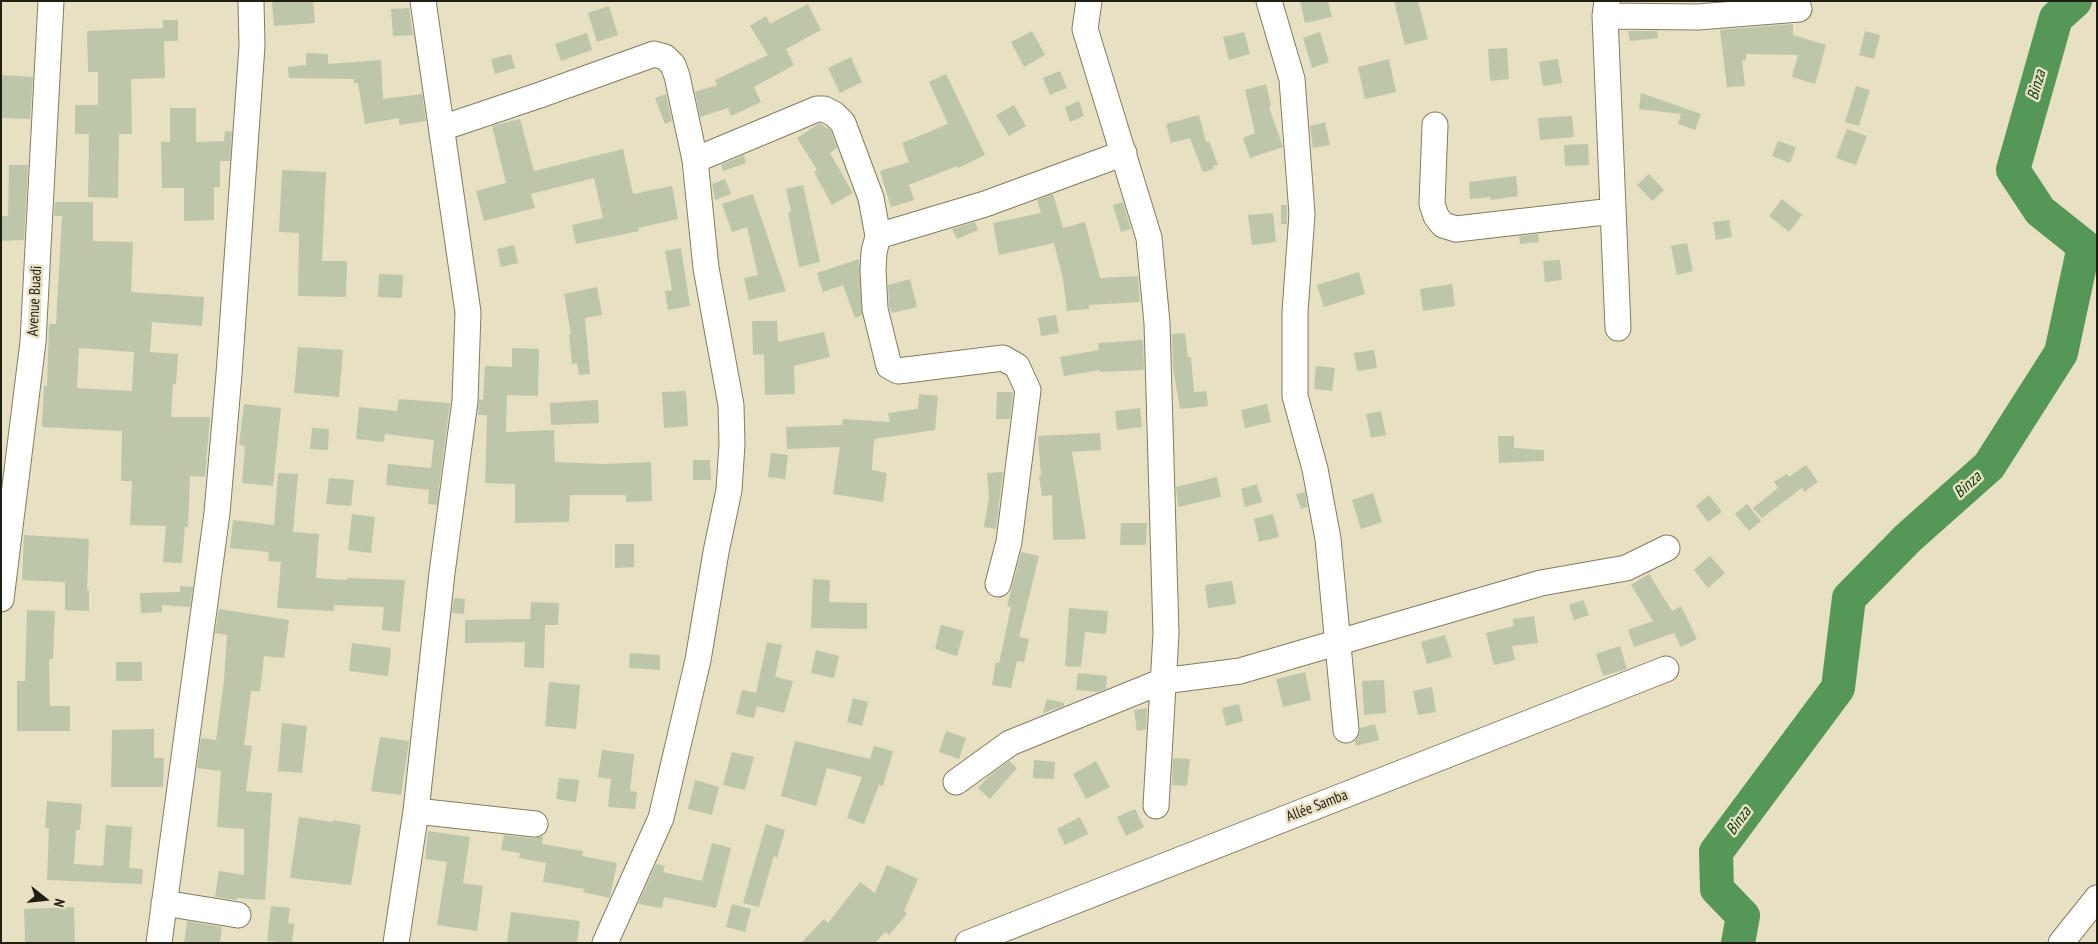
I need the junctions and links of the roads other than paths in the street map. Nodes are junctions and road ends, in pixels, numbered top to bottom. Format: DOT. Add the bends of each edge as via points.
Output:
graph roads {
  1 [pos="51,1"];
  2 [pos="251,1"];
  3 [pos="423,1"];
  4 [pos="1089,1"];
  5 [pos="1269,1"];
  6 [pos="1606,8"];
  7 [pos="1799,9"];
  8 [pos="1435,125"];
  9 [pos="442,128"];
  10 [pos="1124,154"];
  11 [pos="695,160"];
  12 [pos="1613,211"];
  13 [pos="878,236"];
  14 [pos="1618,328"];
  15 [pos="1667,548"];
  16 [pos="998,584"];
  17 [pos="1,599"];
  18 [pos="1338,643"];
  19 [pos="1666,669"];
  20 [pos="1163,681"];
  21 [pos="1346,730"];
  22 [pos="956,782"];
  23 [pos="1156,806"];
  24 [pos="416,811"];
  25 [pos="535,824"];
  26 [pos="2097,898"];
  27 [pos="164,904"];
  28 [pos="238,915"];
  29 [pos="159,943"];
  30 [pos="396,943"];
  31 [pos="605,943"];
  32 [pos="968,943"];
  33 [pos="2061,943"];
  1 -- 17 [label="street, Avenue Buadi" via="33,342"];
  2 -- 27 [label="street" via="251,56 218,512"];
  3 -- 9 [label="street"];
  4 -- 10 [label="street" via="1085,29"];
  5 -- 18 [label="street" via="1292,79 1302,214 1295,396 1315,469 1328,539"];
  6 -- 7 [label="street" via="1698,16"];
  6 -- 12 [label="street"];
  8 -- 12 [label="street" via="1432,204 1443,225 1456,229"];
  9 -- 11 [label="street" via="654,54 665,56 673,64"];
  9 -- 24 [label="street" via="468,312 468,332 465,401"];
  10 -- 13 [label="street" via="985,204"];
  10 -- 20 [label="street" via="1149,238 1157,323 1166,634"];
  11 -- 13 [label="street" via="817,109 824,109 843,122 871,198"];
  11 -- 31 [label="street" via="706,268 731,405 730,490 698,660 661,818"];
  12 -- 14 [label="street"];
  13 -- 16 [label="street" via="873,270 875,309 889,366 898,371 1003,358 1017,366 1028,390 1009,542"];
  15 -- 18 [label="street" via="1626,568 1541,583"];
  18 -- 20 [label="street" via="1240,671"];
  18 -- 21 [label="street"];
  19 -- 32 [label="street, Allée Samba"];
  20 -- 22 [label="street" via="1010,743"];
  20 -- 23 [label="street"];
  24 -- 25 [label="street"];
  24 -- 30 [label="street"];
  26 -- 33 [label="street"];
  27 -- 28 [label="street"];
  27 -- 29 [label="street"];
}
